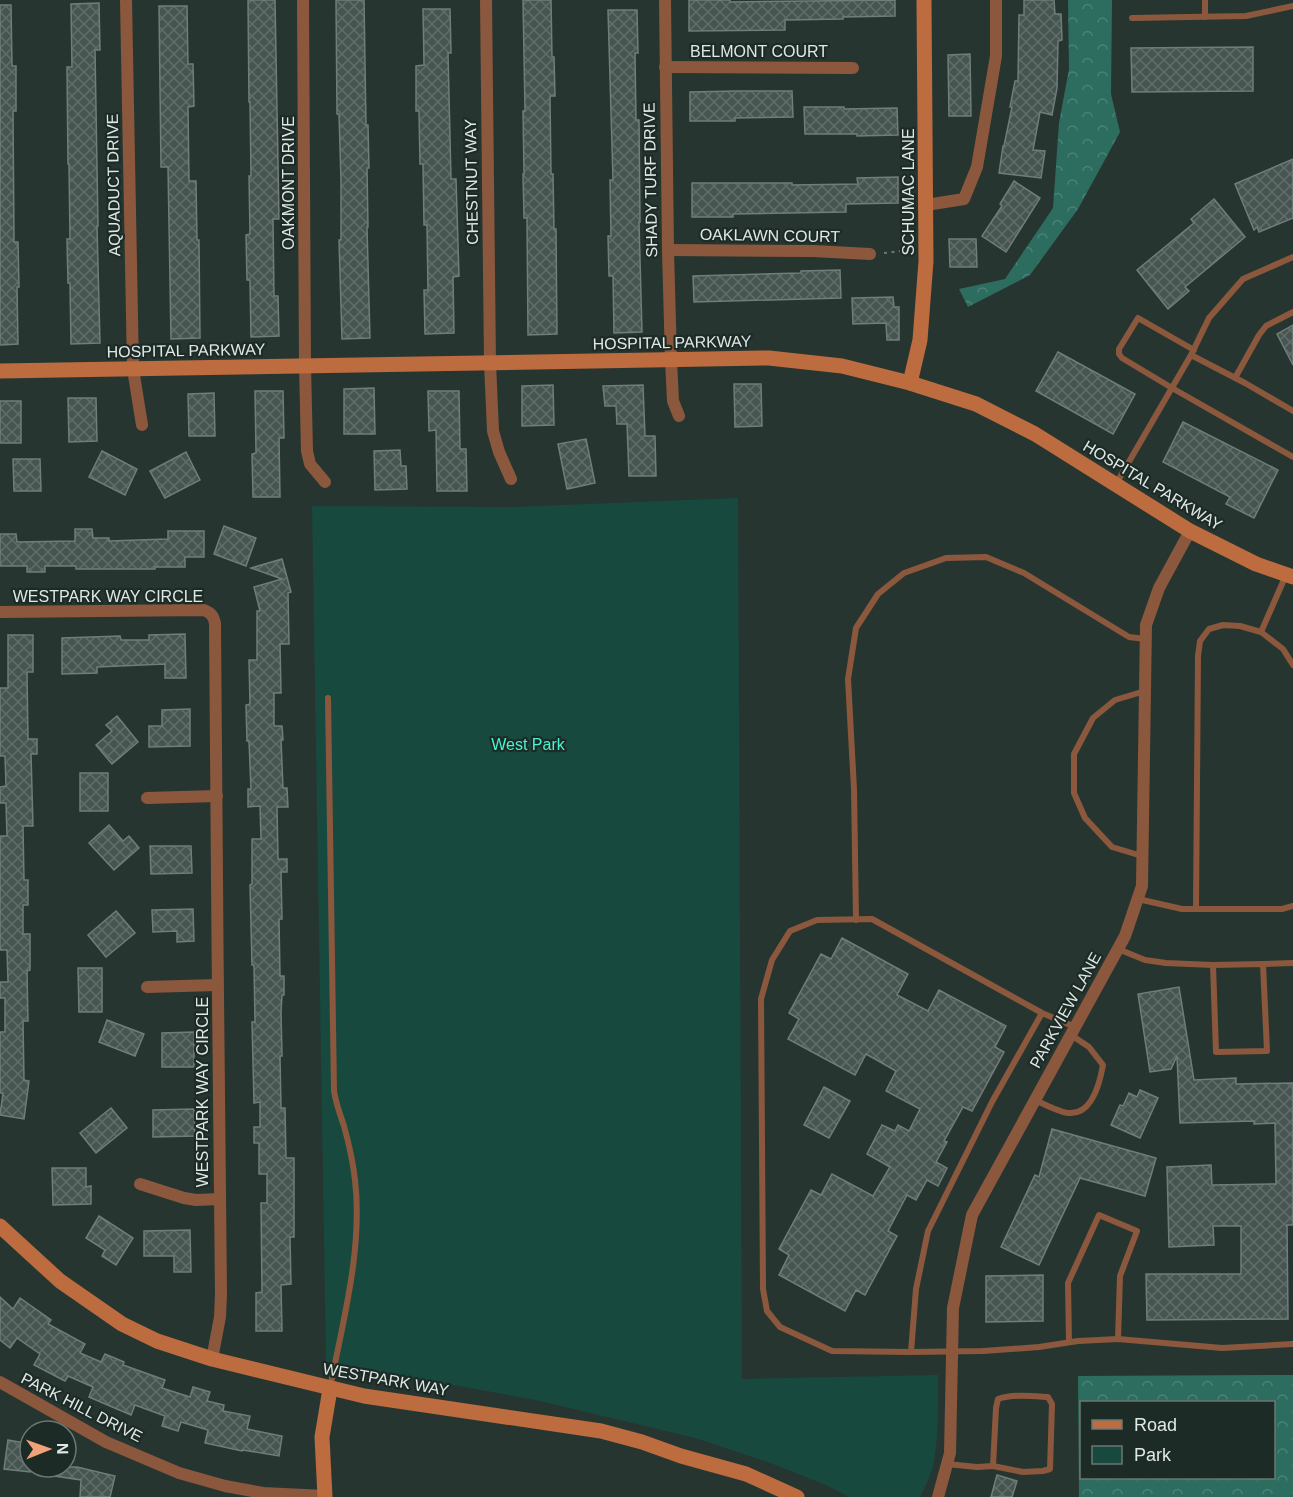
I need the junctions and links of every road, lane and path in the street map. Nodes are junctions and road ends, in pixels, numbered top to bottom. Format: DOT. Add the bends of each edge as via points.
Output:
graph roads {
  1 [pos="126,0"];
  2 [pos="303,0"];
  3 [pos="486,0"];
  4 [pos="665,0"];
  5 [pos="924,0"];
  6 [pos="996,0"];
  7 [pos="1205,0"];
  8 [pos="1293,6"];
  9 [pos="1205,17"];
  10 [pos="1132,18"];
  11 [pos="665,67"];
  12 [pos="853,68"];
  13 [pos="926,205"];
  14 [pos="926,249"];
  15 [pos="668,250"];
  16 [pos="870,254"];
  17 [pos="1293,257"];
  18 [pos="1293,312"];
  19 [pos="1193,352"];
  20 [pos="671,360"];
  21 [pos="490,363"];
  22 [pos="305,366"];
  23 [pos="133,369"];
  24 [pos="0,371"];
  25 [pos="1235,378"];
  26 [pos="910,383"];
  27 [pos="1172,388"];
  28 [pos="1293,411"];
  29 [pos="679,416"];
  30 [pos="142,425"];
  31 [pos="1293,457"];
  32 [pos="512,479"];
  33 [pos="325,483"];
  34 [pos="1115,485"];
  35 [pos="1190,531"];
  36 [pos="1289,576"];
  37 [pos="0,612"];
  38 [pos="1261,632"];
  39 [pos="1146,639"];
  40 [pos="1293,664"];
  41 [pos="1145,691"];
  42 [pos="328,698"];
  43 [pos="217,796"];
  44 [pos="147,798"];
  45 [pos="1142,856"];
  46 [pos="1137,899"];
  47 [pos="1293,906"];
  48 [pos="1196,909"];
  49 [pos="855,920"];
  50 [pos="1118,948"];
  51 [pos="1293,963"];
  52 [pos="1263,964"];
  53 [pos="1213,965"];
  54 [pos="217,985"];
  55 [pos="147,987"];
  56 [pos="1042,1013"];
  57 [pos="1073,1030"];
  58 [pos="1035,1100"];
  59 [pos="140,1184"];
  60 [pos="219,1200"];
  61 [pos="0,1226"];
  62 [pos="1118,1339"];
  63 [pos="1070,1342"];
  64 [pos="1293,1344"];
  65 [pos="952,1351"];
  66 [pos="911,1352"];
  67 [pos="212,1359"];
  68 [pos="1,1387"];
  69 [pos="330,1389"];
  70 [pos="947,1464"];
  71 [pos="993,1466"];
  72 [pos="325,1497"];
  73 [pos="798,1497"];
  74 [pos="938,1497"];
  1 -- 23 [label="street, AQUADUCT DRIVE"];
  2 -- 22 [label="street, OAKMONT DRIVE"];
  3 -- 21 [label="street, CHESTNUT WAY"];
  4 -- 11 [label="street, SHADY TURF DRIVE"];
  5 -- 13 [label="street, SCHUMAC LANE"];
  6 -- 13 [label="street" via="996,56 977,167 964,199"];
  7 -- 9 [label="lane"];
  8 -- 9 [label="lane" via="1246,16"];
  9 -- 10 [label="lane"];
  11 -- 12 [label="street, BELMONT COURT"];
  11 -- 15 [label="street, SHADY TURF DRIVE"];
  13 -- 14 [label="street, SCHUMAC LANE"];
  14 -- 16 [label="path"];
  14 -- 26 [label="street, SCHUMAC LANE" via="920,340"];
  15 -- 16 [label="street, OAKLAWN COURT"];
  15 -- 20 [label="street, SHADY TURF DRIVE"];
  17 -- 19 [label="lane" via="1243,279 1209,318"];
  18 -- 25 [label="lane" via="1266,326"];
  19 -- 25 [label="lane"];
  19 -- 27 [label="lane"];
  19 -- 27 [label="lane" via="1138,318 1119,349 1122,358"];
  20 -- 21 [label="street, HOSPITAL PARKWAY"];
  20 -- 26 [label="street, HOSPITAL PARKWAY" via="769,358 842,366"];
  20 -- 29 [label="street, SHADY TURF DRIVE" via="673,402"];
  21 -- 22 [label="street, HOSPITAL PARKWAY"];
  21 -- 32 [label="street, CHESTNUT WAY" via="493,431"];
  22 -- 23 [label="street, HOSPITAL PARKWAY"];
  22 -- 33 [label="street, OAKMONT DRIVE" via="307,451 310,464"];
  23 -- 24 [label="street, HOSPITAL PARKWAY"];
  23 -- 30 [label="street, AQUADUCT DRIVE"];
  25 -- 28 [label="lane"];
  26 -- 34 [label="street, HOSPITAL PARKWAY" via="976,404 1035,434"];
  27 -- 31 [label="lane"];
  27 -- 34 [label="lane"];
  34 -- 35 [label="street, HOSPITAL PARKWAY"];
  35 -- 36 [label="street, HOSPITAL PARKWAY"];
  35 -- 39 [label="street, PARKVIEW LANE" via="1159,588 1146,625"];
  36 -- 38 [label="lane"];
  37 -- 43 [label="street, WESTPARK WAY CIRCLE" via="210,612 215,623"];
  38 -- 40 [label="lane" via="1283,649"];
  38 -- 48 [label="lane" via="1222,625 1209,629 1200,641"];
  39 -- 41 [label="street, PARKVIEW LANE"];
  39 -- 49 [label="lane" via="1129,637 1024,573 986,557 946,558 904,573 878,594 856,628 848,679"];
  41 -- 45 [label="street, PARKVIEW LANE"];
  41 -- 45 [label="lane" via="1115,700 1093,718 1074,754 1074,794 1085,819 1112,848"];
  42 -- 69 [label="lane" via="334,1091 350,1149 357,1217 354,1257"];
  43 -- 44 [label="street"];
  43 -- 54 [label="street, WESTPARK WAY CIRCLE"];
  45 -- 46 [label="street, PARKVIEW LANE" via="1142,886"];
  46 -- 48 [label="lane"];
  46 -- 50 [label="street, PARKVIEW LANE"];
  47 -- 48 [label="lane"];
  49 -- 56 [label="lane" via="872,919"];
  49 -- 66 [label="lane" via="817,921 790,931 772,960 761,999 763,1289 766,1311 780,1328 832,1351"];
  50 -- 53 [label="lane" via="1145,960"];
  50 -- 57 [label="street, PARKVIEW LANE"];
  51 -- 52 [label="lane"];
  52 -- 53 [label="lane"];
  52 -- 53 [label="lane" via="1267,1051 1216,1052"];
  54 -- 55 [label="street, WESTPARK WAY CIRCLE"];
  54 -- 60 [label="street, WESTPARK WAY CIRCLE"];
  56 -- 57 [label="lane"];
  56 -- 66 [label="lane" via="992,1102 928,1231 916,1289"];
  57 -- 58 [label="street, PARKVIEW LANE"];
  57 -- 58 [label="lane" via="1103,1065 1089,1104 1069,1114"];
  58 -- 65 [label="street, PARKVIEW LANE" via="972,1215 953,1308"];
  59 -- 60 [label="street, WESTPARK WAY CIRCLE" via="184,1198"];
  60 -- 67 [label="street, WESTPARK WAY CIRCLE" via="220,1317"];
  61 -- 67 [label="street, WESTPARK WAY" via="60,1281 122,1324 157,1341"];
  62 -- 63 [label="lane"];
  62 -- 63 [label="lane" via="1120,1276 1137,1231 1099,1215 1068,1283"];
  62 -- 64 [label="lane" via="1222,1348"];
  63 -- 65 [label="lane"];
  65 -- 66 [label="lane"];
  65 -- 70 [label="street, PARKVIEW LANE"];
  67 -- 69 [label="street, WESTPARK WAY"];
  68 -- 72 [label="street, PARK HILL DRIVE" via="106,1442 179,1473 263,1493"];
  69 -- 72 [label="street" via="322,1437"];
  69 -- 73 [label="street, WESTPARK WAY" via="601,1431 746,1474"];
  70 -- 71 [label="lane"];
  70 -- 74 [label="street, PARKVIEW LANE"];
  71 -- 71 [label="lane" via="1023,1472 1050,1469 1052,1404 1048,1397 998,1399"];
}
